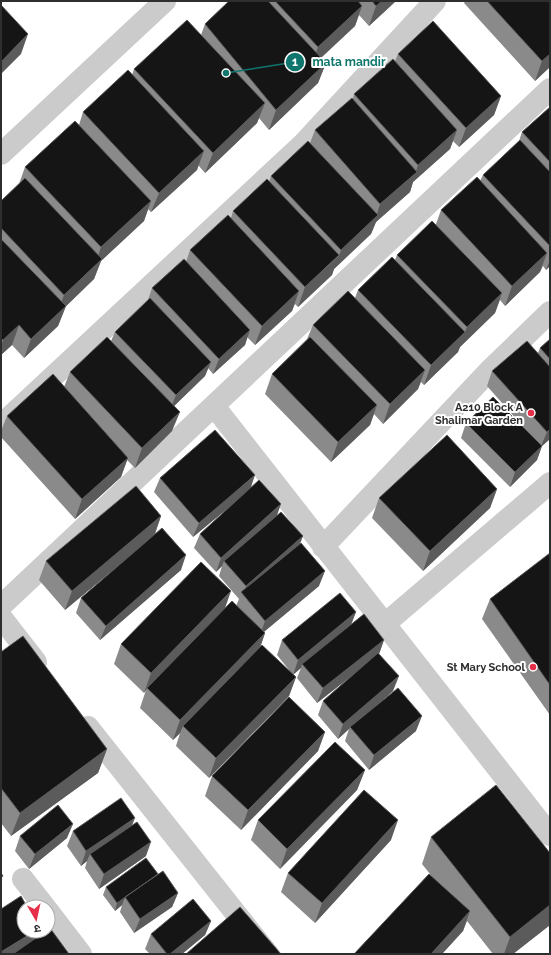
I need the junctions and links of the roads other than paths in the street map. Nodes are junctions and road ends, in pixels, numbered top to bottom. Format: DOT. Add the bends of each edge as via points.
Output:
graph roads {
  1 [pos="165,1"];
  2 [pos="435,1"];
  3 [pos="550,89"];
  4 [pos="1,154"];
  5 [pos="550,312"];
  6 [pos="214,406"];
  7 [pos="1,425"];
  8 [pos="550,483"];
  9 [pos="323,547"];
  10 [pos="1,606"];
  11 [pos="1,618"];
  12 [pos="386,623"];
  13 [pos="51,680"];
  14 [pos="75,711"];
  15 [pos="550,835"];
  16 [pos="23,878"];
  17 [pos="39,899"];
  18 [pos="56,921"];
  19 [pos="81,954"];
  20 [pos="268,954"];
  1 -- 4 [label="street"];
  2 -- 7 [label="street" via="304,143"];
  3 -- 6 [label="street"];
  5 -- 9 [label="street" via="489,371"];
  6 -- 9 [label="street"];
  6 -- 10 [label="street"];
  8 -- 12 [label="street"];
  9 -- 12 [label="street"];
  11 -- 13 [label="street"];
  12 -- 15 [label="street"];
  14 -- 20 [label="street"];
  16 -- 17 [label="street"];
  18 -- 19 [label="street"];
}
